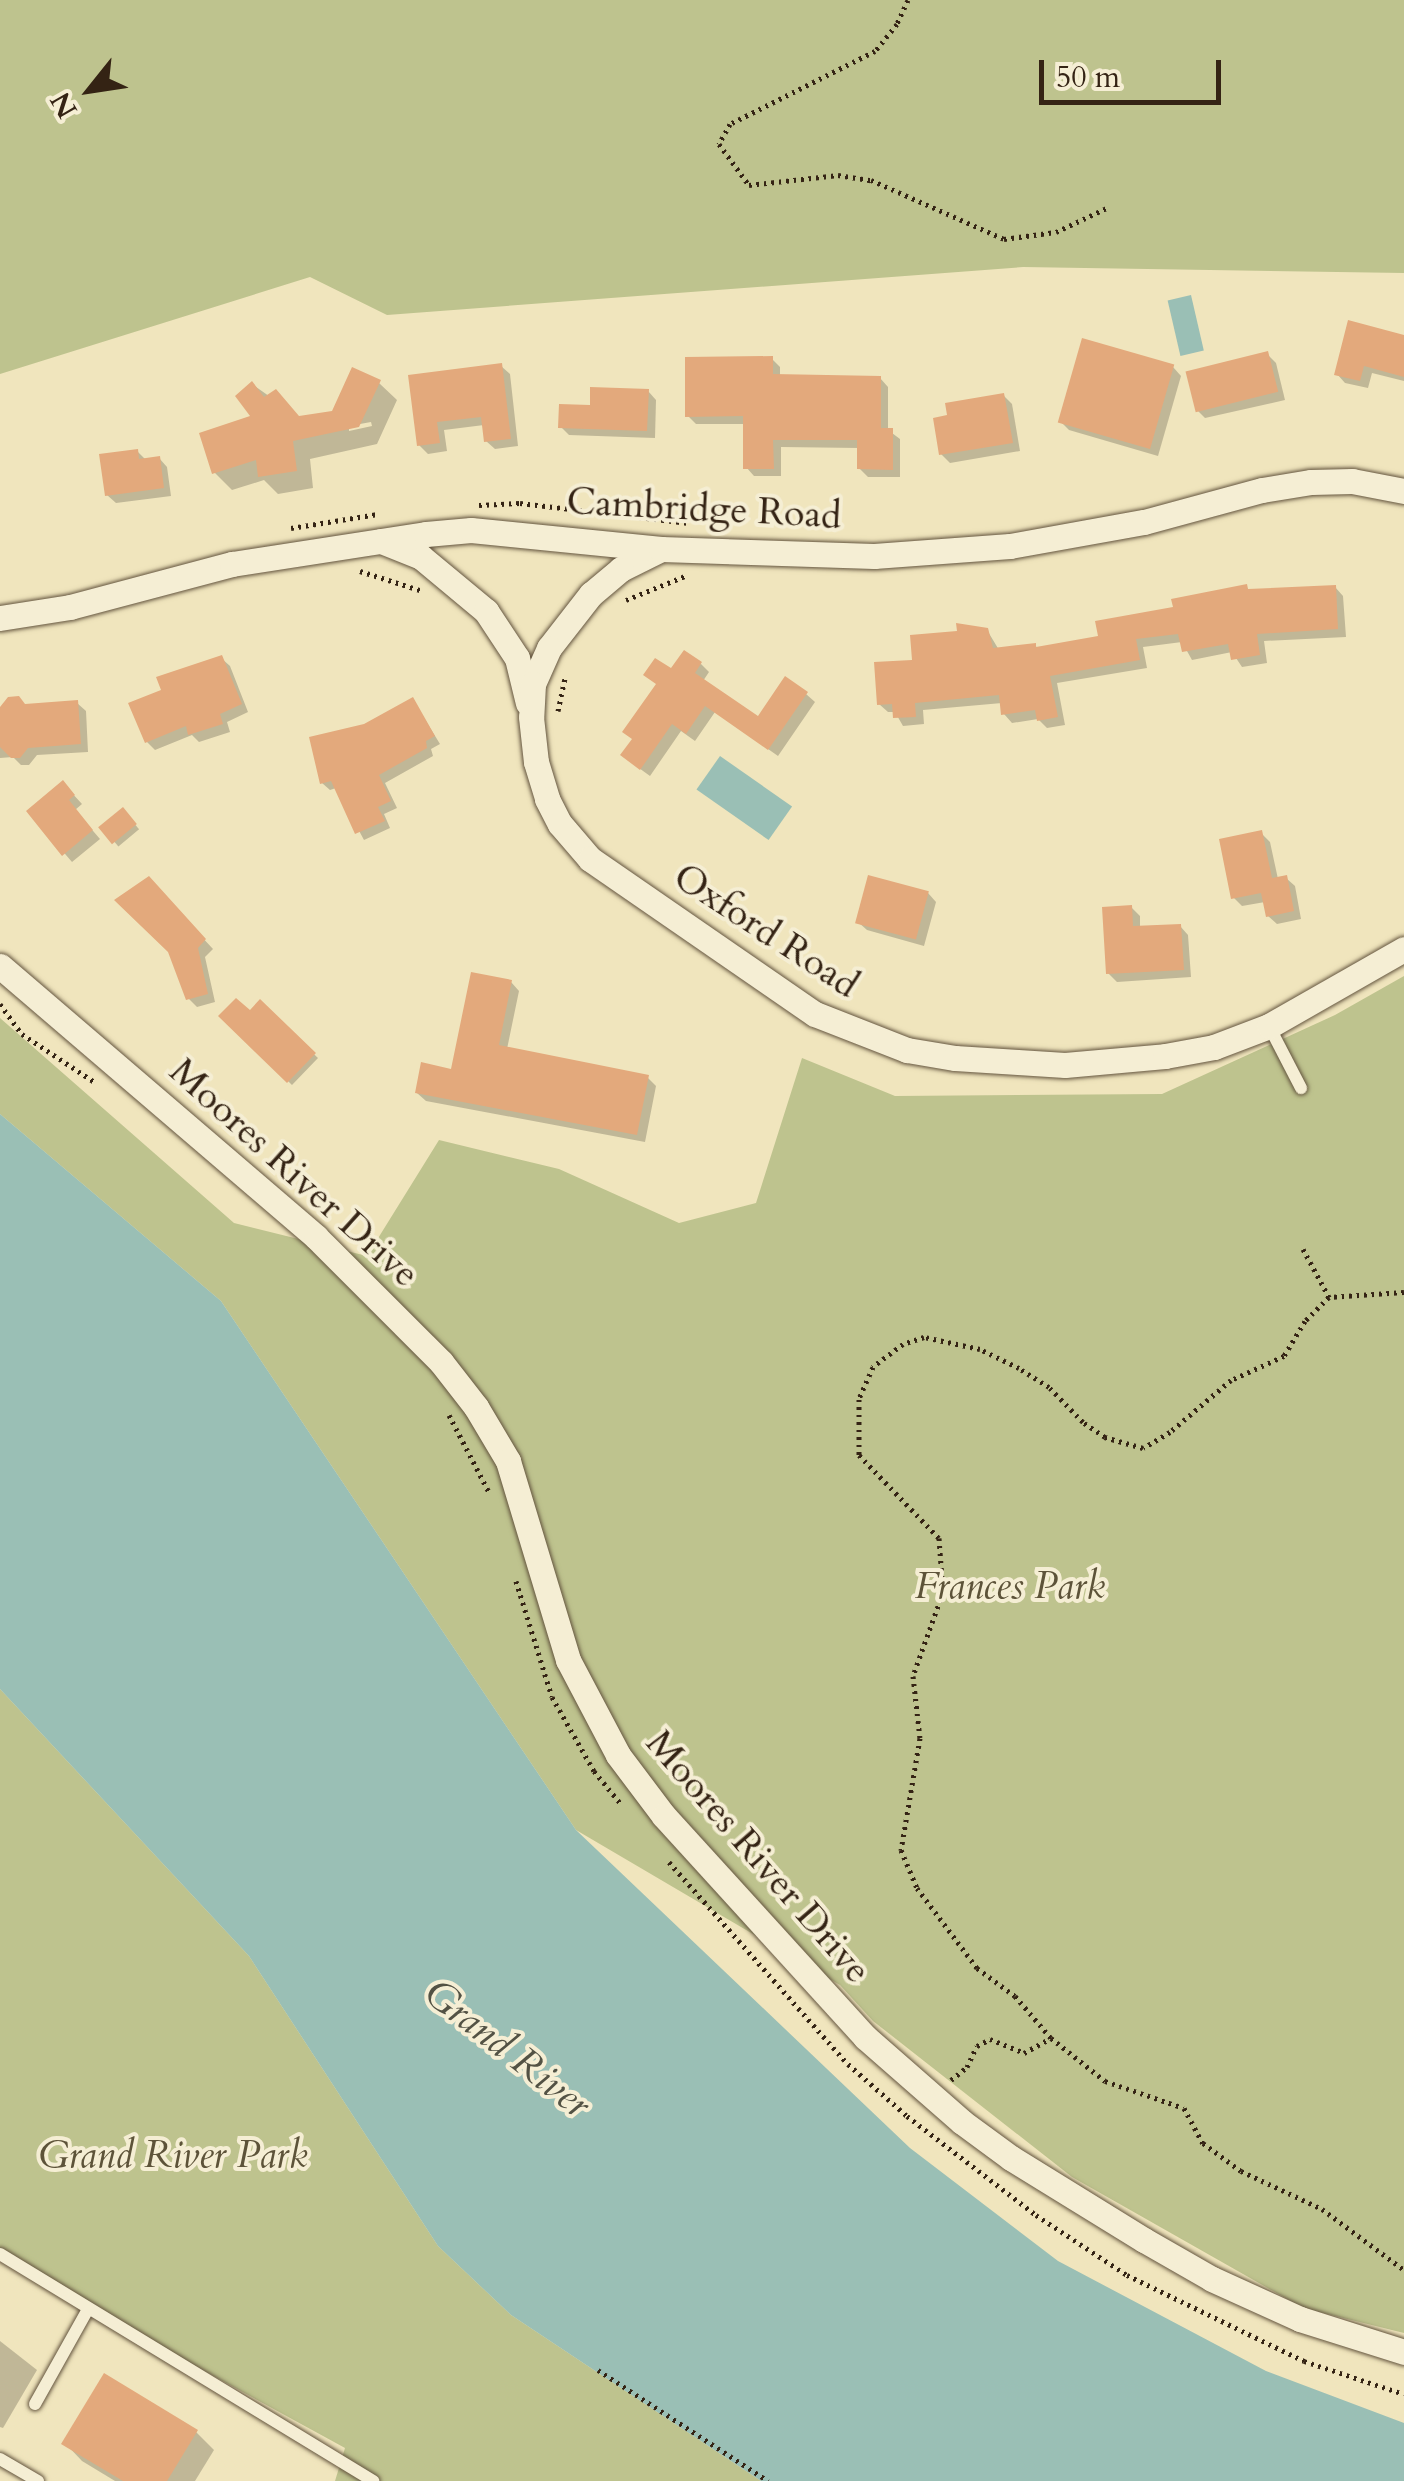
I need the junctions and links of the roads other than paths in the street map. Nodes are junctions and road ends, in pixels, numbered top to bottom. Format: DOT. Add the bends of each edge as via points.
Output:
graph roads {
  1 [pos="1404,491"];
  2 [pos="380,540"];
  3 [pos="661,549"];
  4 [pos="0,618"];
  5 [pos="544,718"];
  6 [pos="1404,949"];
  7 [pos="0,966"];
  8 [pos="1269,1026"];
  9 [pos="1301,1088"];
  10 [pos="0,2254"];
  11 [pos="88,2308"];
  12 [pos="1404,2352"];
  13 [pos="34,2404"];
  14 [pos="0,2459"];
  15 [pos="38,2481"];
  16 [pos="374,2481"];
  1 -- 3 [label="street, Cambridge Road" via="1311,482 1010,546 874,556"];
  2 -- 3 [label="street, Cambridge Road" via="471,530"];
  2 -- 4 [label="street, Cambridge Road" via="232,564 70,607"];
  2 -- 5 [label="street, Oxford Road" via="421,557 486,611"];
  3 -- 5 [label="street, Oxford Road" via="621,568 568,619 533,684"];
  5 -- 8 [label="street, Oxford Road" via="536,762 547,799 590,859 815,1014 907,1050 1010,1064 1065,1065 1214,1048"];
  6 -- 8 [label="street, Oxford Road"];
  7 -- 12 [label="street, Moores River Drive" via="316,1238 441,1362 508,1461 568,1660 618,1755 664,1816 866,2037 1012,2158 1212,2279 1300,2319"];
  8 -- 9 [label="lane"];
  10 -- 11 [label="lane"];
  11 -- 13 [label="lane"];
  11 -- 16 [label="lane"];
  14 -- 15 [label="lane"];
}
